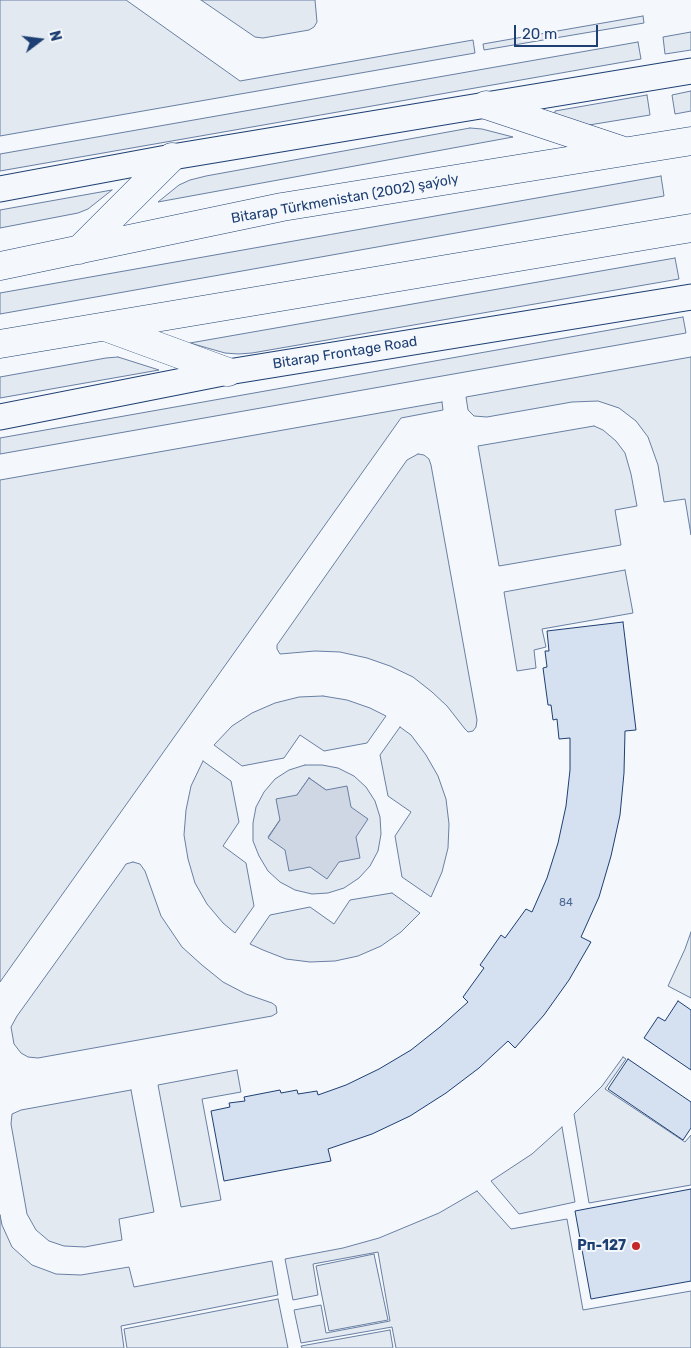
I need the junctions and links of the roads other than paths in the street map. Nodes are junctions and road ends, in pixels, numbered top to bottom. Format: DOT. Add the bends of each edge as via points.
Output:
graph roads {
  1 [pos="691,71"];
  2 [pos="486,105"];
  3 [pos="691,141"];
  4 [pos="628,152"];
  5 [pos="172,157"];
  6 [pos="0,189"];
  7 [pos="691,228"];
  8 [pos="79,250"];
  9 [pos="0,255"];
  10 [pos="0,266"];
  11 [pos="691,297"];
  12 [pos="106,328"];
  13 [pos="6,344"];
  14 [pos="228,372"];
  15 [pos="0,417"];
  1 -- 2 [label="street"];
  2 -- 4 [label="main road"];
  2 -- 5 [label="street"];
  3 -- 4 [label="main road, Bitarap Türkmenistan (2002) şaýoly"];
  4 -- 8 [label="main road, Bitarap Türkmenistan (2002) şaýoly" via="282,207"];
  5 -- 6 [label="street"];
  5 -- 8 [label="main road"];
  7 -- 12 [label="main road"];
  8 -- 9 [label="main road"];
  8 -- 10 [label="main road, Bitarap Türkmenistan (2002) şaýoly"];
  11 -- 14 [label="street, Bitarap Frontage Road"];
  12 -- 13 [label="main road"];
  12 -- 14 [label="main road"];
  14 -- 15 [label="street, Bitarap Frontage Road"];
}
